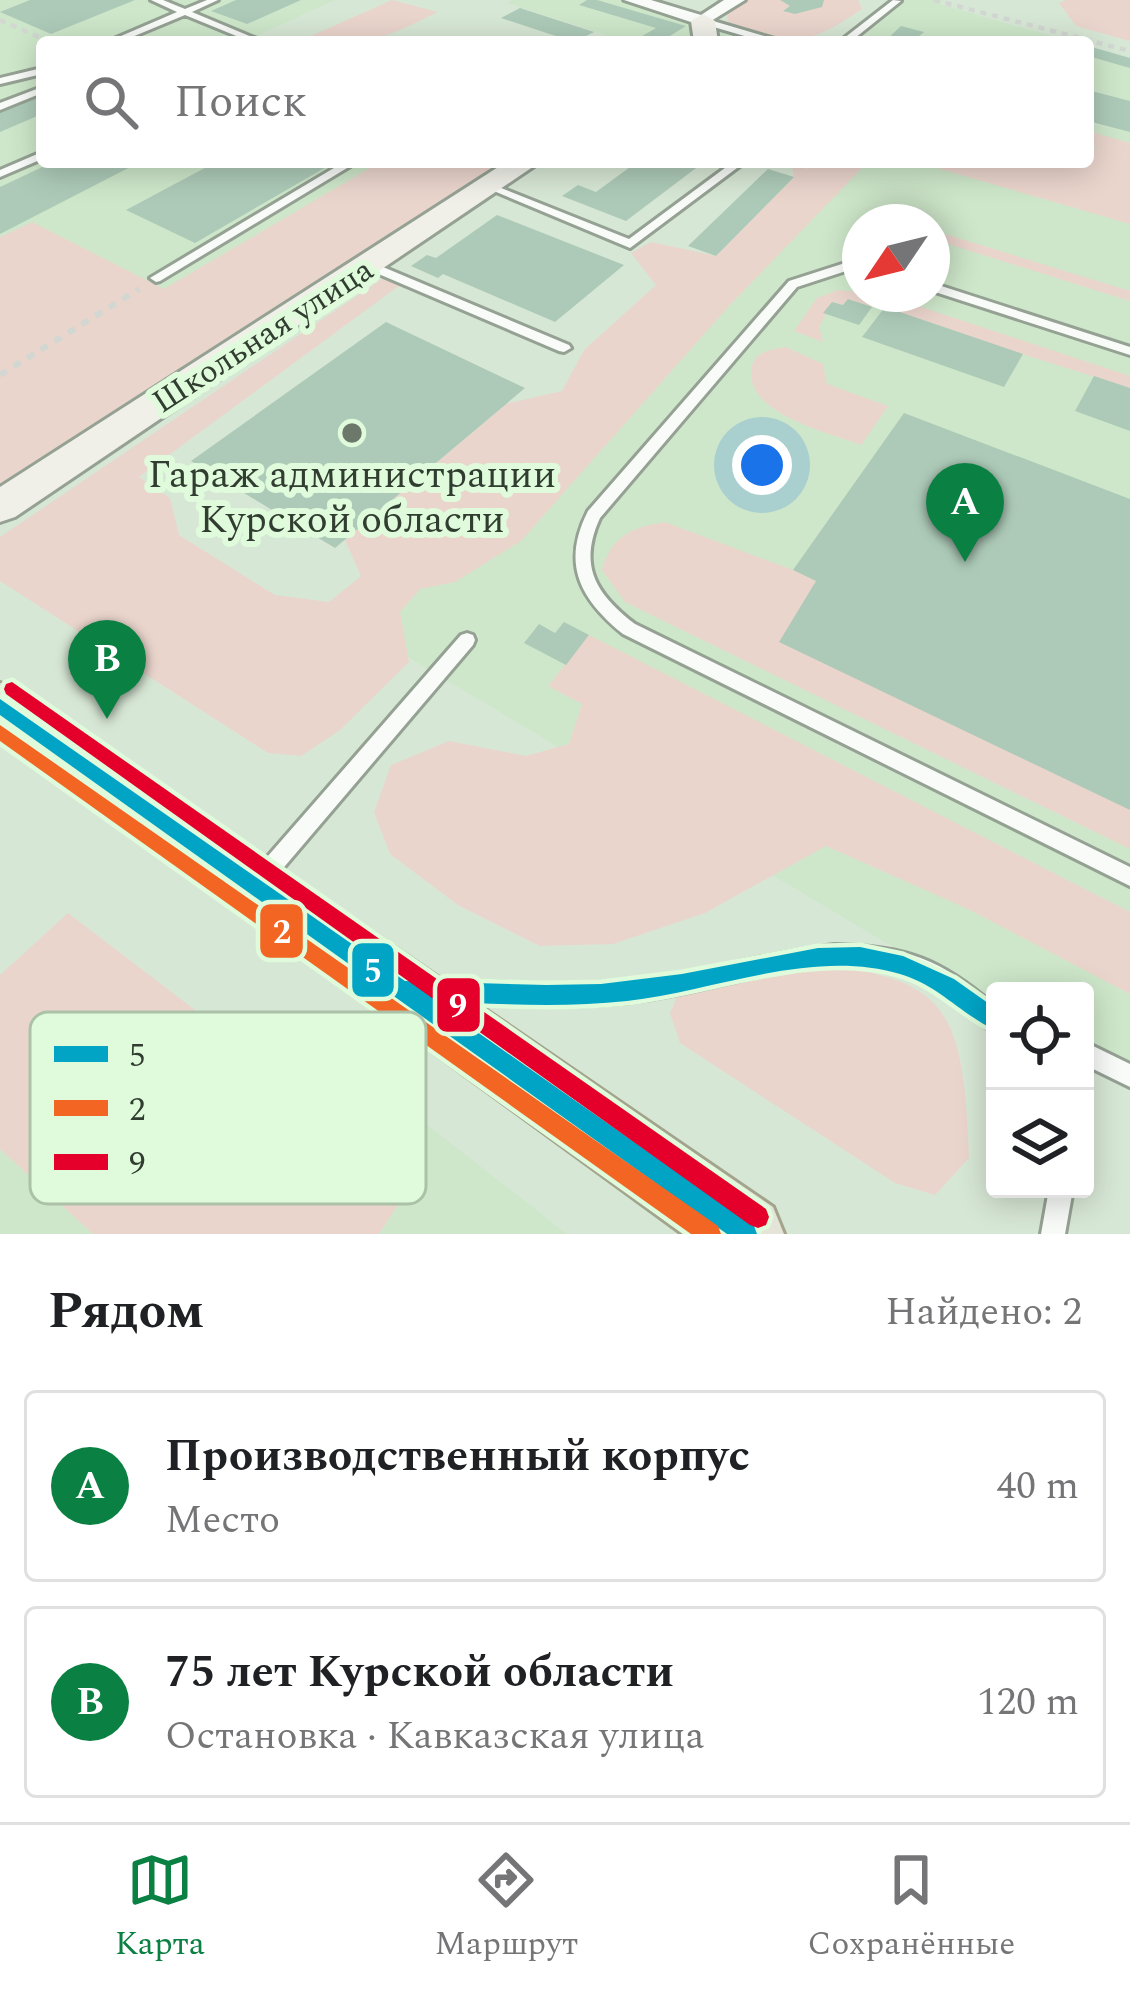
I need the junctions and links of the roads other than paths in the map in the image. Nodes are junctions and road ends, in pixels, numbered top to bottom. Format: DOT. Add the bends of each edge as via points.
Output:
graph roads {
  1 [pos="155,0"];
  2 [pos="214,0"];
  3 [pos="633,0"];
  4 [pos="736,0"];
  5 [pos="897,1"];
  6 [pos="188,11"];
  7 [pos="705,31"];
  8 [pos="127,36"];
  9 [pos="245,36"];
  10 [pos="737,36"];
  11 [pos="852,36"];
  12 [pos="36,73"];
  13 [pos="0,81"];
  14 [pos="36,91"];
  15 [pos="0,107"];
  16 [pos="36,158"];
  17 [pos="342,168"];
  18 [pos="516,168"];
  19 [pos="732,168"];
  20 [pos="0,174"];
  21 [pos="487,186"];
  22 [pos="371,266"];
  23 [pos="842,271"];
  24 [pos="156,278"];
  25 [pos="950,292"];
  26 [pos="564,348"];
  27 [pos="1130,351"];
  28 [pos="0,507"];
  29 [pos="467,640"];
  30 [pos="0,706"];
  31 [pos="1130,877"];
  32 [pos="256,885"];
  33 [pos="955,986"];
  34 [pos="407,990"];
  35 [pos="986,1002"];
  36 [pos="986,1012"];
  37 [pos="1094,1058"];
  38 [pos="1130,1076"];
  39 [pos="1059,1198"];
  40 [pos="746,1234"];
  41 [pos="1053,1234"];
  1 -- 6 [label="lane"];
  2 -- 6 [label="lane"];
  3 -- 7 [label="street"];
  4 -- 7 [label="street"];
  5 -- 11 [label="lane"];
  6 -- 8 [label="lane"];
  6 -- 9 [label="lane"];
  7 -- 10 [label="lane"];
  12 -- 13 [label="lane"];
  14 -- 15 [label="lane"];
  16 -- 20 [label="lane"];
  17 -- 24 [label="lane"];
  18 -- 21 [label="street, Школьная улица"];
  19 -- 21 [label="lane" via="630,244"];
  21 -- 22 [label="street, Школьная улица"];
  22 -- 26 [label="lane"];
  22 -- 28 [label="street, Школьная улица"];
  23 -- 31 [label="lane" via="807,278 780,298 592,515 580,548 586,583 629,629"];
  25 -- 27 [label="lane"];
  29 -- 32 [label="lane"];
  30 -- 32 [label="main road"];
  32 -- 34 [label="main road"];
  33 -- 34 [label="lane" via="895,958 835,952 658,988 575,995"];
  33 -- 35 [label="lane"];
  33 -- 36 [label="lane"];
  34 -- 40 [label="main road"];
  37 -- 38 [label="lane"];
  39 -- 41 [label="lane"];
}
